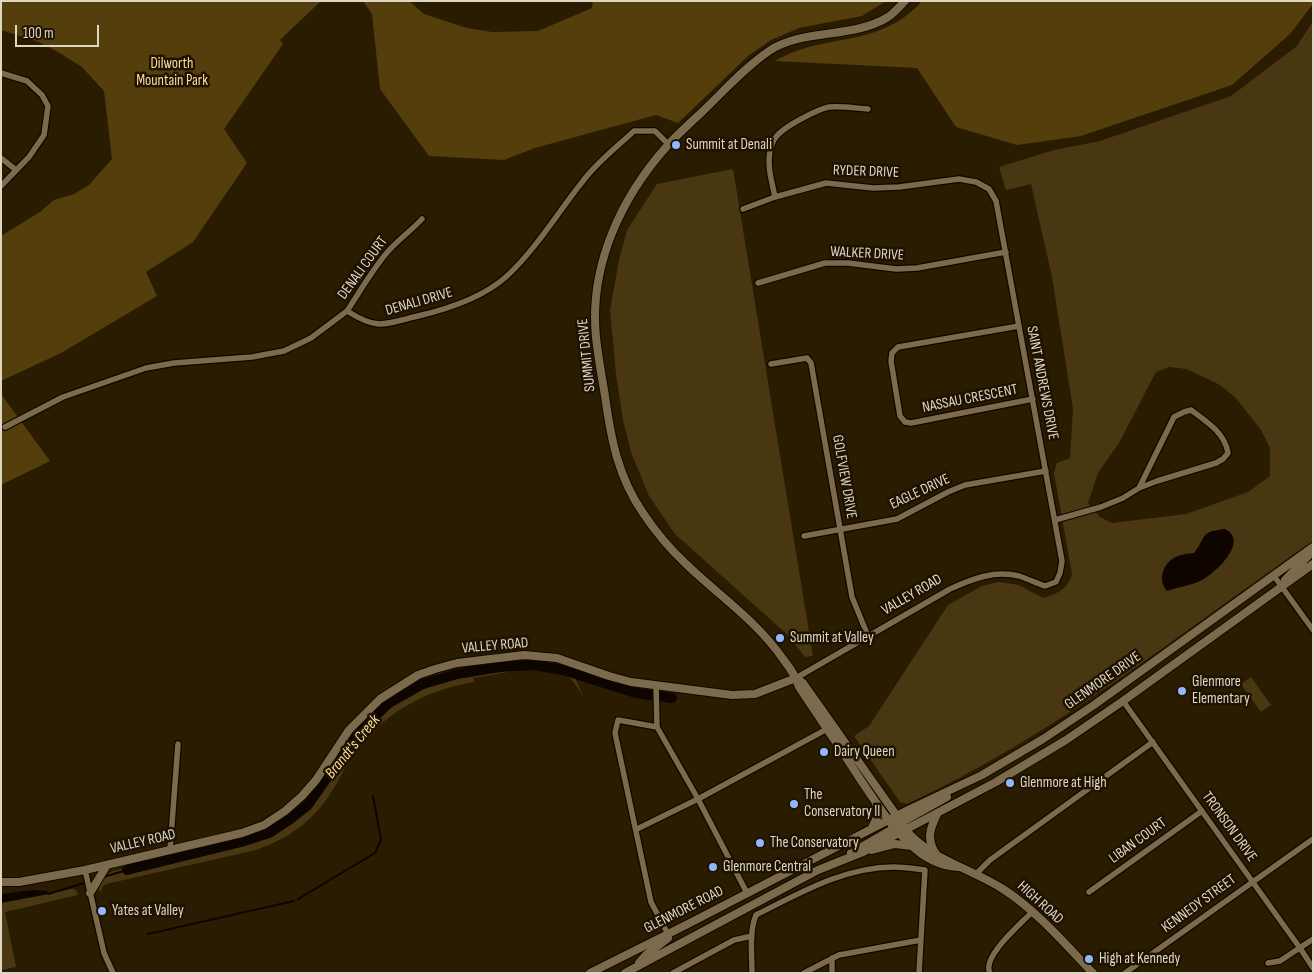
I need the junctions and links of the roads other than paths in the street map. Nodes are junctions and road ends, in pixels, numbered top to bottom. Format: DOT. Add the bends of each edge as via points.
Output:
graph roads {
  1 [pos="905,1"];
  2 [pos="1,73"];
  3 [pos="868,109"];
  4 [pos="668,144"];
  5 [pos="1,158"];
  6 [pos="16,170"];
  7 [pos="1,186"];
  8 [pos="989,189"];
  9 [pos="775,197"];
  10 [pos="743,209"];
  11 [pos="422,219"];
  12 [pos="1006,252"];
  13 [pos="758,283"];
  14 [pos="347,311"];
  15 [pos="1019,326"];
  16 [pos="771,364"];
  17 [pos="1033,400"];
  18 [pos="5,427"];
  19 [pos="1046,472"];
  20 [pos="1139,488"];
  21 [pos="1055,520"];
  22 [pos="840,529"];
  23 [pos="804,536"];
  24 [pos="1313,547"];
  25 [pos="1313,552"];
  26 [pos="1313,564"];
  27 [pos="1274,576"];
  28 [pos="1056,582"];
  29 [pos="1281,586"];
  30 [pos="1313,630"];
  31 [pos="868,636"];
  32 [pos="796,678"];
  33 [pos="656,685"];
  34 [pos="1123,701"];
  35 [pos="657,727"];
  36 [pos="827,729"];
  37 [pos="1153,742"];
  38 [pos="178,744"];
  39 [pos="982,775"];
  40 [pos="698,799"];
  41 [pos="879,800"];
  42 [pos="908,810"];
  43 [pos="1202,811"];
  44 [pos="937,814"];
  45 [pos="897,825"];
  46 [pos="637,829"];
  47 [pos="869,832"];
  48 [pos="1313,839"];
  49 [pos="912,846"];
  50 [pos="170,850"];
  51 [pos="863,852"];
  52 [pos="937,856"];
  53 [pos="107,864"];
  54 [pos="958,867"];
  55 [pos="85,870"];
  56 [pos="818,870"];
  57 [pos="976,874"];
  58 [pos="1253,881"];
  59 [pos="1,882"];
  60 [pos="1089,892"];
  61 [pos="90,893"];
  62 [pos="748,893"];
  63 [pos="1032,912"];
  64 [pos="686,925"];
  65 [pos="752,933"];
  66 [pos="668,934"];
  67 [pos="1313,939"];
  68 [pos="921,940"];
  69 [pos="1300,948"];
  70 [pos="832,958"];
  71 [pos="1268,963"];
  72 [pos="1313,968"];
  73 [pos="639,969"];
  74 [pos="113,973"];
  75 [pos="590,973"];
  76 [pos="625,973"];
  77 [pos="673,973"];
  78 [pos="752,973"];
  79 [pos="804,973"];
  80 [pos="832,973"];
  81 [pos="919,973"];
  82 [pos="990,973"];
  83 [pos="1093,973"];
  84 [pos="1125,973"];
  1 -- 4 [label="main road, SUMMIT DRIVE" via="888,17 866,26 794,41 771,50 748,67"];
  2 -- 6 [label="street" via="27,81 48,106 44,136"];
  3 -- 9 [label="street" via="819,109 776,137 769,159"];
  4 -- 14 [label="street, DENALI DRIVE" via="655,131 634,130 584,179 530,252 506,277 470,300 382,325 365,322"];
  4 -- 32 [label="main road, SUMMIT DRIVE" via="619,214 604,256 596,292 596,336 612,443 624,478 642,512 662,539 774,644"];
  5 -- 6 [label="street"];
  6 -- 7 [label="street"];
  8 -- 9 [label="street, RYDER DRIVE" via="976,182 959,179 873,188 826,183"];
  8 -- 12 [label="street, SAINT ANDREWS DRIVE" via="996,201"];
  9 -- 10 [label="street, RYDER DRIVE"];
  11 -- 14 [label="street, DENALI COURT" via="383,257"];
  12 -- 13 [label="street, WALKER DRIVE" via="917,268 825,263"];
  12 -- 15 [label="street, SAINT ANDREWS DRIVE"];
  14 -- 18 [label="street" via="311,338 284,351 146,368 63,397"];
  15 -- 17 [label="street, SAINT ANDREWS DRIVE"];
  15 -- 17 [label="street, NASSAU CRESCENT" via="898,347 891,360 900,416 905,422 911,422"];
  16 -- 22 [label="street, GOLFVIEW DRIVE" via="807,358 811,363"];
  17 -- 19 [label="street, SAINT ANDREWS DRIVE"];
  19 -- 21 [label="street, SAINT ANDREWS DRIVE"];
  19 -- 22 [label="street, EAGLE DRIVE" via="965,485 897,518"];
  20 -- 20 [label="street" via="1223,460 1228,453 1226,444 1211,425 1191,410 1174,417"];
  20 -- 21 [label="street" via="1101,507"];
  21 -- 28 [label="street, SAINT ANDREWS DRIVE" via="1062,560"];
  22 -- 23 [label="street, EAGLE DRIVE"];
  22 -- 31 [label="street, GOLFVIEW DRIVE" via="852,597"];
  24 -- 27 [label="main road, GLENMORE DRIVE"];
  25 -- 29 [label="main road"];
  26 -- 29 [label="main road, GLENMORE DRIVE"];
  27 -- 29 [label="street"];
  27 -- 39 [label="main road, GLENMORE DRIVE" via="1094,705"];
  28 -- 31 [label="street, VALLEY ROAD" via="1045,586 1019,576 994,574 973,578"];
  29 -- 30 [label="street"];
  29 -- 34 [label="main road, GLENMORE DRIVE"];
  31 -- 32 [label="street, VALLEY ROAD"];
  32 -- 33 [label="main road, VALLEY ROAD" via="756,694 740,695"];
  32 -- 36 [label="main road, SUMMIT DRIVE"];
  32 -- 41 [label="main road, SUMMIT DRIVE" via="803,683"];
  33 -- 35 [label="street"];
  33 -- 50 [label="main road, VALLEY ROAD" via="631,682 557,658 524,655 435,668 380,699 349,730 316,780 285,811 264,825 242,833"];
  34 -- 37 [label="street, TRONSON DRIVE"];
  34 -- 44 [label="main road, GLENMORE DRIVE" via="996,782"];
  35 -- 40 [label="street"];
  35 -- 46 [label="street" via="618,720 615,733"];
  36 -- 40 [label="street"];
  36 -- 41 [label="main road, SUMMIT DRIVE"];
  37 -- 43 [label="street, TRONSON DRIVE"];
  37 -- 57 [label="street" via="990,860"];
  38 -- 50 [label="street"];
  39 -- 42 [label="main road, GLENMORE DRIVE"];
  39 -- 45 [label="main road"];
  40 -- 46 [label="street"];
  40 -- 62 [label="street"];
  41 -- 42 [label="main road"];
  41 -- 45 [label="main road, SUMMIT DRIVE"];
  41 -- 47 [label="main road" via="876,822"];
  42 -- 45 [label="main road, GLENMORE DRIVE"];
  43 -- 58 [label="street, TRONSON DRIVE"];
  43 -- 60 [label="street, LIBAN COURT"];
  44 -- 45 [label="main road, GLENMORE DRIVE"];
  44 -- 52 [label="main road" via="929,835"];
  45 -- 47 [label="main road, GLENMORE ROAD"];
  45 -- 49 [label="main road, HIGH ROAD"];
  45 -- 51 [label="main road, GLENMORE ROAD"];
  45 -- 52 [label="main road, HIGH ROAD"];
  45 -- 56 [label="main road"];
  46 -- 66 [label="street" via="651,902"];
  47 -- 62 [label="main road, GLENMORE ROAD"];
  48 -- 58 [label="street, KENNEDY STREET"];
  49 -- 51 [label="main road" via="895,844"];
  49 -- 54 [label="main road, HIGH ROAD" via="935,862"];
  50 -- 53 [label="main road, VALLEY ROAD"];
  51 -- 56 [label="main road, GLENMORE ROAD"];
  52 -- 54 [label="main road, HIGH ROAD"];
  53 -- 55 [label="main road, VALLEY ROAD"];
  53 -- 61 [label="main road"];
  54 -- 57 [label="main road, HIGH ROAD"];
  55 -- 59 [label="main road, VALLEY ROAD" via="19,882"];
  55 -- 61 [label="street"];
  56 -- 73 [label="main road, GLENMORE ROAD"];
  57 -- 63 [label="main road, HIGH ROAD" via="1003,889"];
  58 -- 69 [label="street, TRONSON DRIVE"];
  58 -- 84 [label="street, KENNEDY STREET"];
  61 -- 74 [label="street" via="104,952"];
  62 -- 64 [label="main road, GLENMORE ROAD"];
  63 -- 82 [label="street" via="989,960"];
  63 -- 83 [label="main road, HIGH ROAD"];
  64 -- 66 [label="main road, GLENMORE ROAD"];
  64 -- 73 [label="main road" via="646,955"];
  65 -- 68 [label="street" via="756,915 821,882 894,867 926,870"];
  65 -- 77 [label="street"];
  65 -- 78 [label="street"];
  66 -- 75 [label="main road, GLENMORE ROAD"];
  67 -- 69 [label="street"];
  68 -- 70 [label="street"];
  68 -- 81 [label="street"];
  69 -- 71 [label="street" via="1280,961"];
  69 -- 72 [label="street, TRONSON DRIVE"];
  70 -- 79 [label="street"];
  70 -- 80 [label="street"];
  73 -- 76 [label="main road, GLENMORE ROAD"];
}
